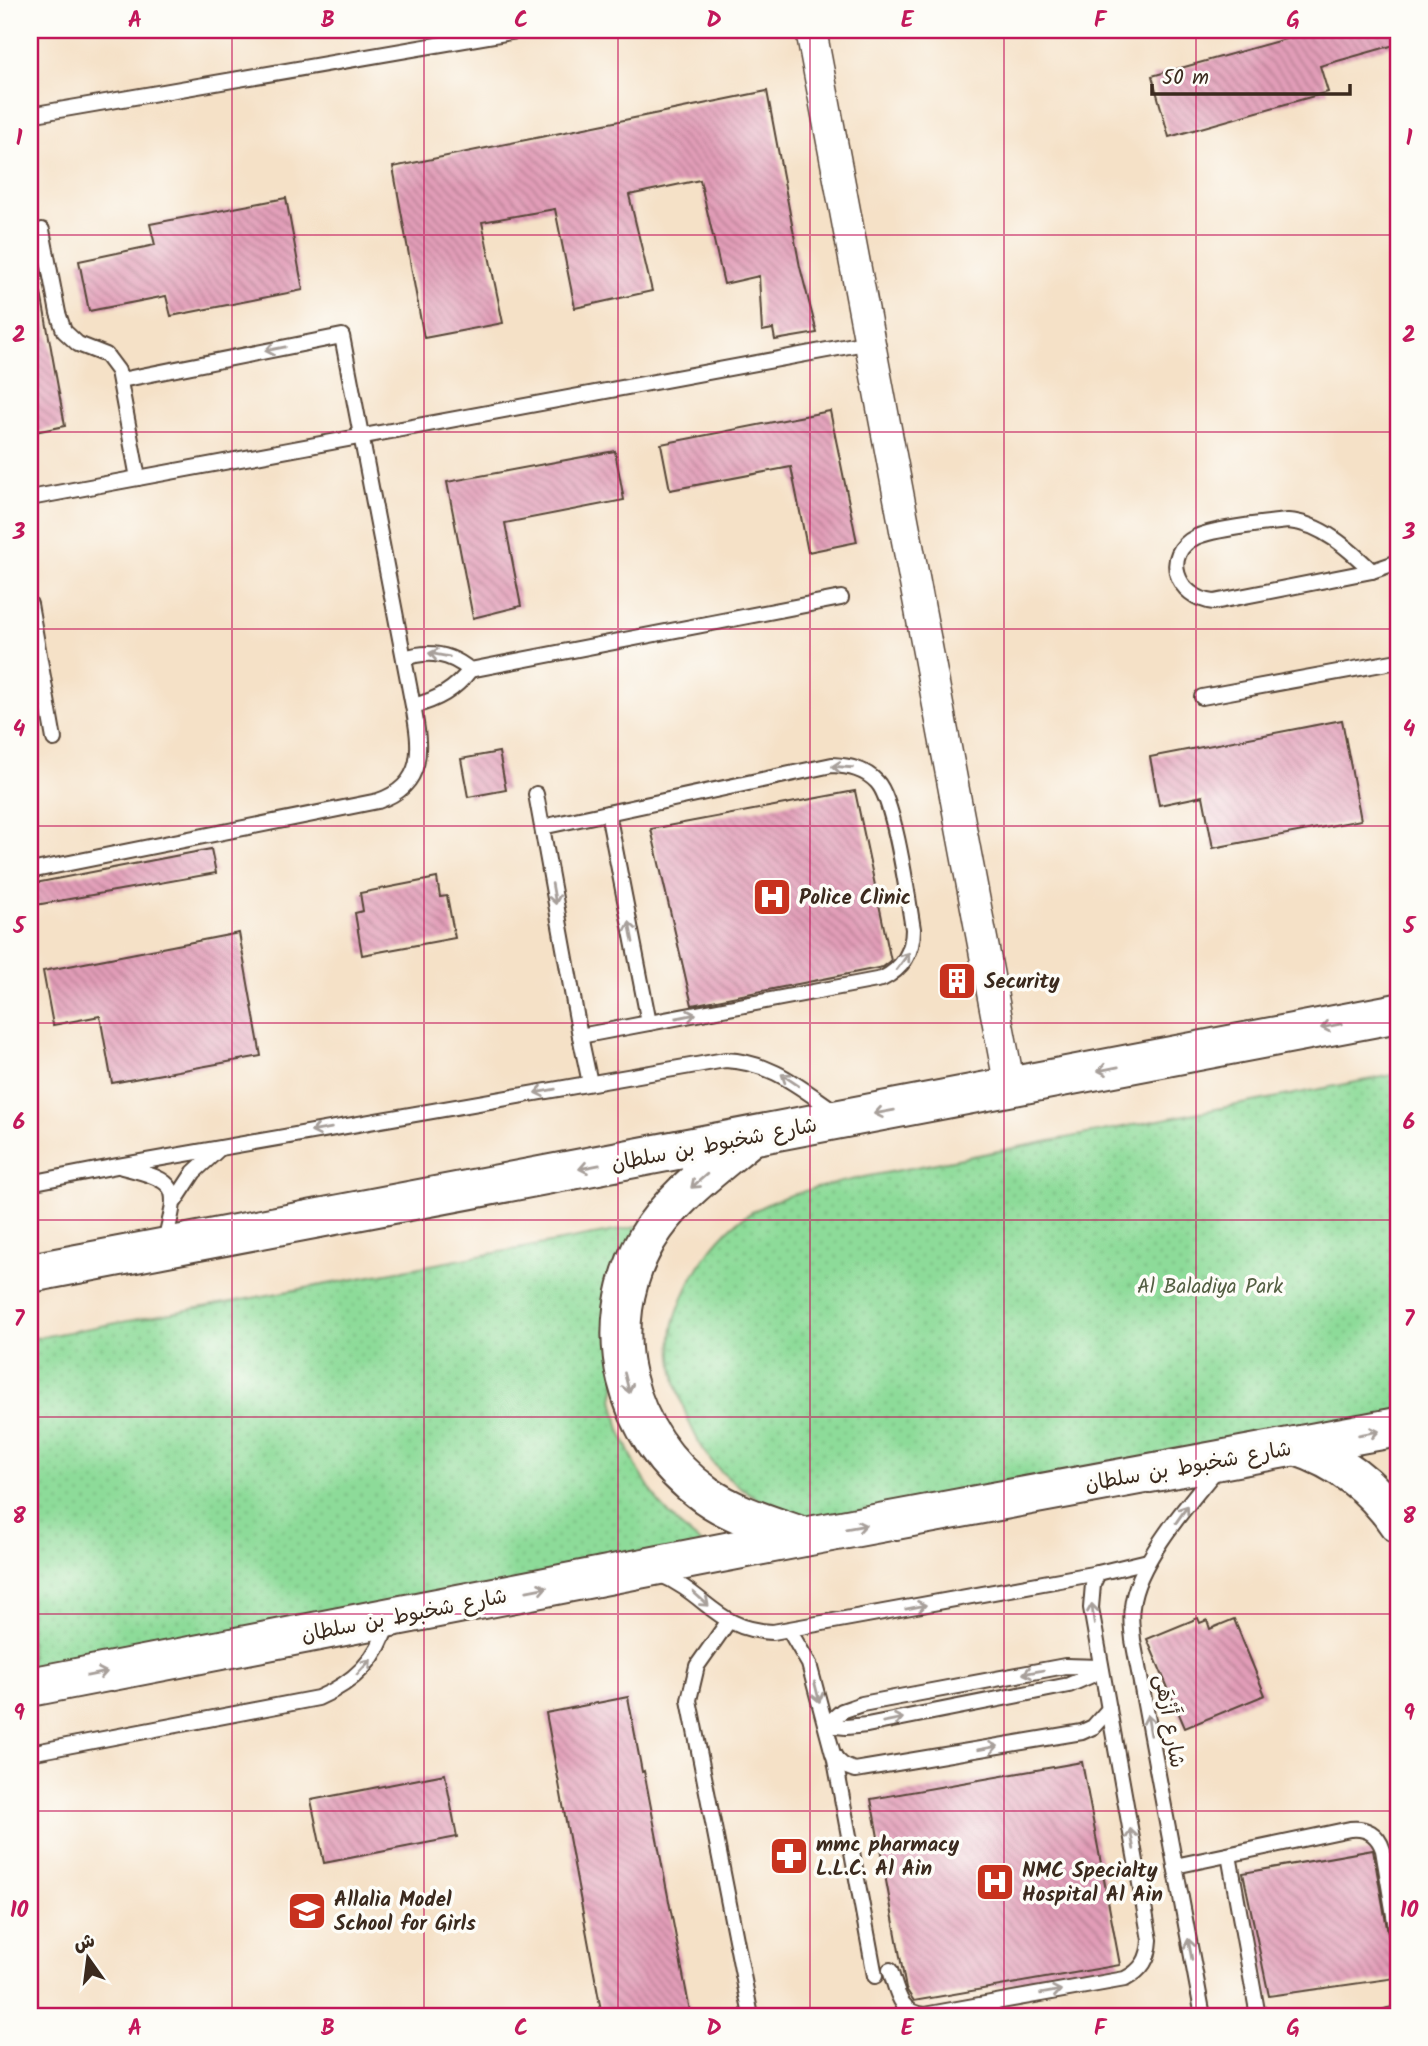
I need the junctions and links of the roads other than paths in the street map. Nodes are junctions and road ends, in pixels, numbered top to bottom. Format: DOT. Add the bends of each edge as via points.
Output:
graph roads {
  1 [pos="523,30"];
  2 [pos="811,30"];
  3 [pos="30,114"];
  4 [pos="41,230"];
  5 [pos="870,342"];
  6 [pos="121,380"];
  7 [pos="361,437"];
  8 [pos="138,478"];
  9 [pos="30,498"];
  10 [pos="1398,562"];
  11 [pos="1372,571"];
  12 [pos="841,598"];
  13 [pos="30,604"];
  14 [pos="404,658"];
  15 [pos="1398,662"];
  16 [pos="470,670"];
  17 [pos="1202,697"];
  18 [pos="413,706"];
  19 [pos="54,739"];
  20 [pos="536,794"];
  21 [pos="608,813"];
  22 [pos="542,827"];
  23 [pos="30,872"];
  24 [pos="1398,1013"];
  25 [pos="649,1023"];
  26 [pos="580,1036"];
  27 [pos="590,1083"];
  28 [pos="1010,1088"];
  29 [pos="846,1119"];
  30 [pos="751,1137"];
  31 [pos="220,1148"];
  32 [pos="117,1166"];
  33 [pos="30,1184"];
  34 [pos="175,1201"];
  35 [pos="164,1248"];
  36 [pos="30,1273"];
  37 [pos="1398,1427"];
  38 [pos="1296,1446"];
  39 [pos="1225,1459"];
  40 [pos="1398,1524"];
  41 [pos="804,1537"];
  42 [pos="1148,1561"];
  43 [pos="641,1569"];
  44 [pos="1098,1573"];
  45 [pos="390,1617"];
  46 [pos="728,1622"];
  47 [pos="789,1630"];
  48 [pos="1101,1667"];
  49 [pos="30,1687"];
  50 [pos="1109,1709"];
  51 [pos="826,1725"];
  52 [pos="30,1753"];
  53 [pos="834,1754"];
  54 [pos="1229,1854"];
  55 [pos="1175,1866"];
  56 [pos="1398,1939"];
  57 [pos="890,1970"];
  58 [pos="875,1976"];
  59 [pos="1398,2014"];
  60 [pos="751,2016"];
  61 [pos="1203,2016"];
  62 [pos="1258,2016"];
  63 [pos="1388,2016"];
  1 -- 3 [label="lane"];
  2 -- 5 [label="street"];
  4 -- 6 [label="lane" via="64,331 78,344 106,355"];
  5 -- 7 [label="lane"];
  5 -- 28 [label="street"];
  7 -- 6 [label="lane, one-way" via="342,336"];
  6 -- 8 [label="lane"];
  7 -- 8 [label="lane"];
  7 -- 14 [label="lane"];
  8 -- 9 [label="lane"];
  10 -- 11 [label="lane"];
  11 -- 11 [label="lane" via="1214,602 1188,592 1177,565 1195,537 1288,521 1317,528"];
  12 -- 16 [label="lane"];
  13 -- 19 [label="lane"];
  16 -- 14 [label="lane, one-way" via="439,653"];
  14 -- 18 [label="lane"];
  15 -- 17 [label="lane"];
  16 -- 18 [label="lane" via="451,690"];
  18 -- 23 [label="lane" via="419,736 417,764 403,788 392,796"];
  20 -- 22 [label="lane"];
  21 -- 22 [label="lane"];
  25 -- 21 [label="lane, one-way"];
  25 -- 21 [label="lane, one-way" via="882,979 899,968 911,950 913,929 890,804 868,774 832,765"];
  22 -- 26 [label="lane, one-way"];
  24 -- 28 [label="main road, شارع شخبوط بن سلطان, one-way"];
  25 -- 26 [label="lane"];
  26 -- 27 [label="lane"];
  29 -- 27 [label="lane, one-way" via="775,1071 743,1060"];
  27 -- 31 [label="lane, one-way"];
  28 -- 29 [label="main road, شارع شخبوط بن سلطان, one-way"];
  29 -- 30 [label="main road, شارع شخبوط بن سلطان"];
  30 -- 35 [label="main road, شارع شخبوط بن سلطان, one-way"];
  30 -- 41 [label="main road, one-way" via="692,1186 647,1238 632,1269 624,1302 622,1362 640,1420 680,1475 737,1512"];
  31 -- 32 [label="lane"];
  31 -- 34 [label="lane" via="194,1172"];
  32 -- 33 [label="lane"];
  32 -- 34 [label="lane" via="159,1178"];
  34 -- 35 [label="lane"];
  35 -- 36 [label="main road, شارع شخبوط بن سلطان"];
  38 -- 37 [label="main road, شارع شخبوط بن سلطان, one-way"];
  38 -- 39 [label="main road, شارع شخبوط بن سلطان"];
  38 -- 40 [label="main road" via="1318,1453 1359,1479"];
  41 -- 39 [label="main road, شارع شخبوط بن سلطان, one-way"];
  42 -- 39 [label="lane, شارع أَزْهَى, one-way"];
  41 -- 43 [label="main road, شارع شخبوط بن سلطان"];
  42 -- 44 [label="lane"];
  55 -- 42 [label="lane, شارع أَزْهَى, one-way" via="1133,1640 1131,1608"];
  45 -- 43 [label="main road, شارع شخبوط بن سلطان, one-way"];
  43 -- 46 [label="lane, one-way" via="689,1589"];
  47 -- 44 [label="lane, one-way"];
  48 -- 44 [label="lane, one-way" via="1091,1608"];
  49 -- 45 [label="main road, شارع شخبوط بن سلطان, one-way"];
  52 -- 45 [label="lane, one-way" via="318,1698 359,1673 379,1648"];
  46 -- 47 [label="lane" via="757,1632"];
  46 -- 60 [label="lane" via="697,1666 689,1700"];
  47 -- 51 [label="lane, one-way" via="809,1664"];
  48 -- 50 [label="lane"];
  51 -- 48 [label="lane, one-way" via="867,1725 1069,1685"];
  48 -- 51 [label="lane, one-way" via="1065,1667 862,1704 842,1711"];
  53 -- 50 [label="lane, one-way" via="845,1767 865,1769 1082,1732"];
  57 -- 50 [label="lane, one-way" via="904,2007 924,2015 1125,1979 1141,1968 1150,1940"];
  51 -- 53 [label="lane"];
  53 -- 58 [label="lane"];
  54 -- 55 [label="lane"];
  54 -- 56 [label="lane" via="1350,1829 1371,1833 1383,1850"];
  54 -- 62 [label="lane"];
  61 -- 55 [label="lane, شارع أَزْهَى, one-way"];
  59 -- 63 [label="lane"];
}
